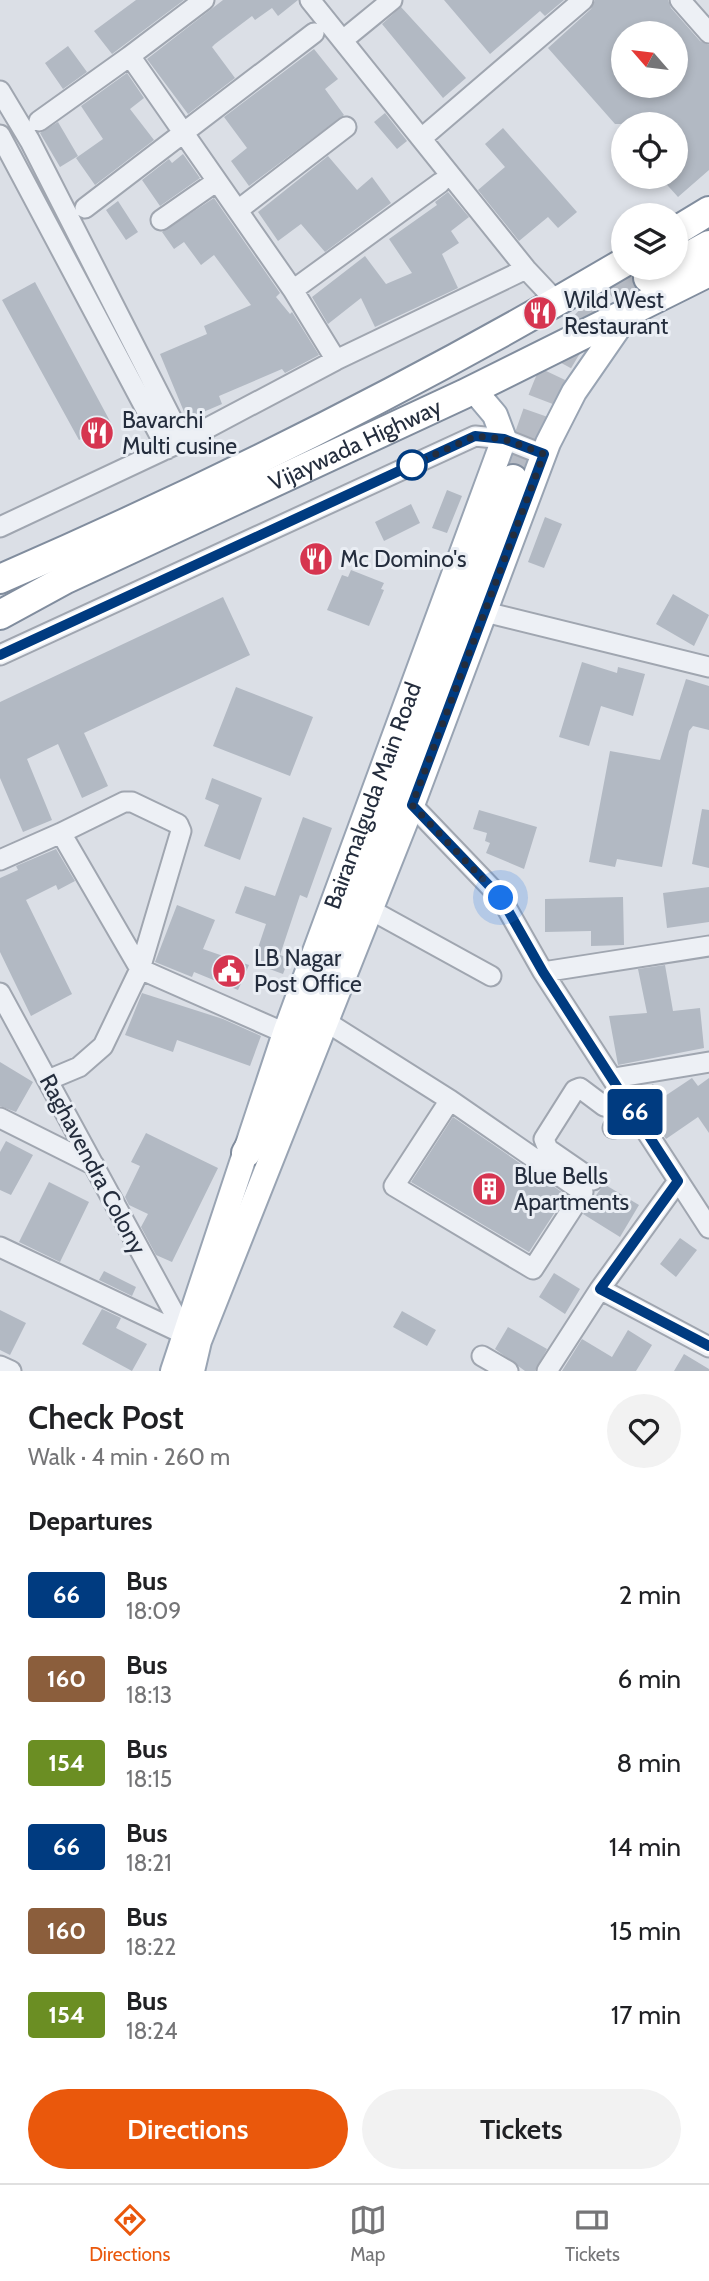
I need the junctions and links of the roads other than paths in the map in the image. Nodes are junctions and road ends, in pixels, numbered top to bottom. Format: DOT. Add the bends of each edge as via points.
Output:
graph roads {
  1 [pos="204,0"];
  2 [pos="310,0"];
  3 [pos="391,0"];
  4 [pos="583,0"];
  5 [pos="680,0"];
  6 [pos="314,33"];
  7 [pos="709,33"];
  8 [pos="343,40"];
  9 [pos="130,56"];
  10 [pos="3,102"];
  11 [pos="39,121"];
  12 [pos="346,127"];
  13 [pos="0,135"];
  14 [pos="184,135"];
  15 [pos="423,137"];
  16 [pos="217,181"];
  17 [pos="440,183"];
  18 [pos="85,208"];
  19 [pos="238,210"];
  20 [pos="709,211"];
  21 [pos="161,220"];
  22 [pos="688,224"];
  23 [pos="709,245"];
  24 [pos="688,256"];
  25 [pos="526,269"];
  26 [pos="611,270"];
  27 [pos="709,272"];
  28 [pos="293,290"];
  29 [pos="557,302"];
  30 [pos="631,311"];
  31 [pos="336,360"];
  32 [pos="473,389"];
  33 [pos="504,439"];
  34 [pos="175,444"];
  35 [pos="544,454"];
  36 [pos="513,479"];
  37 [pos="0,527"];
  38 [pos="0,579"];
  39 [pos="485,612"];
  40 [pos="0,615"];
  41 [pos="0,655"];
  42 [pos="709,667"];
  43 [pos="412,805"];
  44 [pos="61,834"];
  45 [pos="0,860"];
  46 [pos="371,909"];
  47 [pos="709,946"];
  48 [pos="140,969"];
  49 [pos="543,972"];
  50 [pos="491,976"];
  51 [pos="0,992"];
  52 [pos="325,1021"];
  53 [pos="285,1033"];
  54 [pos="709,1062"];
  55 [pos="48,1080"];
  56 [pos="619,1087"];
  57 [pos="450,1100"];
  58 [pos="636,1113"];
  59 [pos="1,1121"];
  60 [pos="613,1128"];
  61 [pos="246,1153"];
  62 [pos="94,1165"];
  63 [pos="593,1180"];
  64 [pos="678,1181"];
  65 [pos="709,1228"];
  66 [pos="0,1247"];
  67 [pos="600,1289"];
  68 [pos="186,1335"];
  69 [pos="709,1346"];
  70 [pos="482,1356"];
  71 [pos="0,1366"];
  72 [pos="11,1371"];
  73 [pos="173,1371"];
  74 [pos="192,1371"];
  75 [pos="508,1371"];
  76 [pos="547,1371"];
  1 -- 9 [label="street"];
  2 -- 8 [label="street"];
  3 -- 8 [label="street"];
  4 -- 15 [label="street"];
  5 -- 7 [label="street"];
  6 -- 14 [label="street"];
  8 -- 15 [label="street"];
  9 -- 11 [label="street"];
  9 -- 14 [label="street"];
  10 -- 34 [label="street" via="30,141"];
  12 -- 19 [label="street"];
  13 -- 34 [label="street"];
  14 -- 16 [label="street"];
  14 -- 18 [label="street"];
  15 -- 25 [label="street"];
  16 -- 19 [label="street"];
  16 -- 21 [label="street"];
  17 -- 28 [label="street"];
  19 -- 28 [label="street"];
  20 -- 22 [label="highway"];
  23 -- 24 [label="highway"];
  25 -- 29 [label="street"];
  25 -- 31 [label="street"];
  26 -- 29 [label="highway"];
  27 -- 30 [label="highway, Vijaywada Highway"];
  28 -- 31 [label="street"];
  29 -- 38 [label="highway, Vijaywada Highway" via="217,482"];
  30 -- 32 [label="highway, Vijaywada Highway"];
  30 -- 35 [label="main road" via="574,392"];
  31 -- 34 [label="street"];
  32 -- 33 [label="main road" via="495,415"];
  32 -- 40 [label="highway, Vijaywada Highway" via="66,579"];
  33 -- 35 [label="street"];
  33 -- 41 [label="street" via="475,436"];
  33 -- 53 [label="main road, Bairamalguda Main Road"];
  34 -- 37 [label="street"];
  35 -- 39 [label="main road"];
  36 -- 61 [label="highway" via="281,1094"];
  39 -- 42 [label="street"];
  39 -- 43 [label="main road"];
  43 -- 46 [label="main road"];
  43 -- 49 [label="street" via="501,898"];
  44 -- 45 [label="street"];
  44 -- 48 [label="street"];
  44 -- 48 [label="street" via="124,802 178,824 181,831"];
  46 -- 50 [label="street"];
  46 -- 52 [label="main road"];
  47 -- 49 [label="street"];
  48 -- 53 [label="street"];
  48 -- 55 [label="street" via="103,1046 79,1067"];
  49 -- 56 [label="street"];
  51 -- 55 [label="street, Raghavendra Colony"];
  52 -- 57 [label="street"];
  52 -- 74 [label="main road"];
  53 -- 61 [label="main road, Bairamalguda Main Road"];
  54 -- 56 [label="street"];
  55 -- 62 [label="street, Raghavendra Colony"];
  56 -- 58 [label="street"];
  56 -- 63 [label="street" via="604,1107 580,1088 575,1090 544,1139 548,1149"];
  57 -- 57 [label="street" via="394,1186 533,1269 583,1192"];
  58 -- 60 [label="street"];
  58 -- 64 [label="street"];
  59 -- 62 [label="street"];
  61 -- 68 [label="main road, Bairamalguda Main Road"];
  62 -- 68 [label="street, Raghavendra Colony"];
  64 -- 65 [label="street"];
  64 -- 67 [label="street"];
  66 -- 68 [label="street"];
  67 -- 69 [label="street"];
  67 -- 76 [label="street"];
  68 -- 73 [label="main road, Bairamalguda Main Road"];
  70 -- 75 [label="street"];
  71 -- 72 [label="street"];
}
